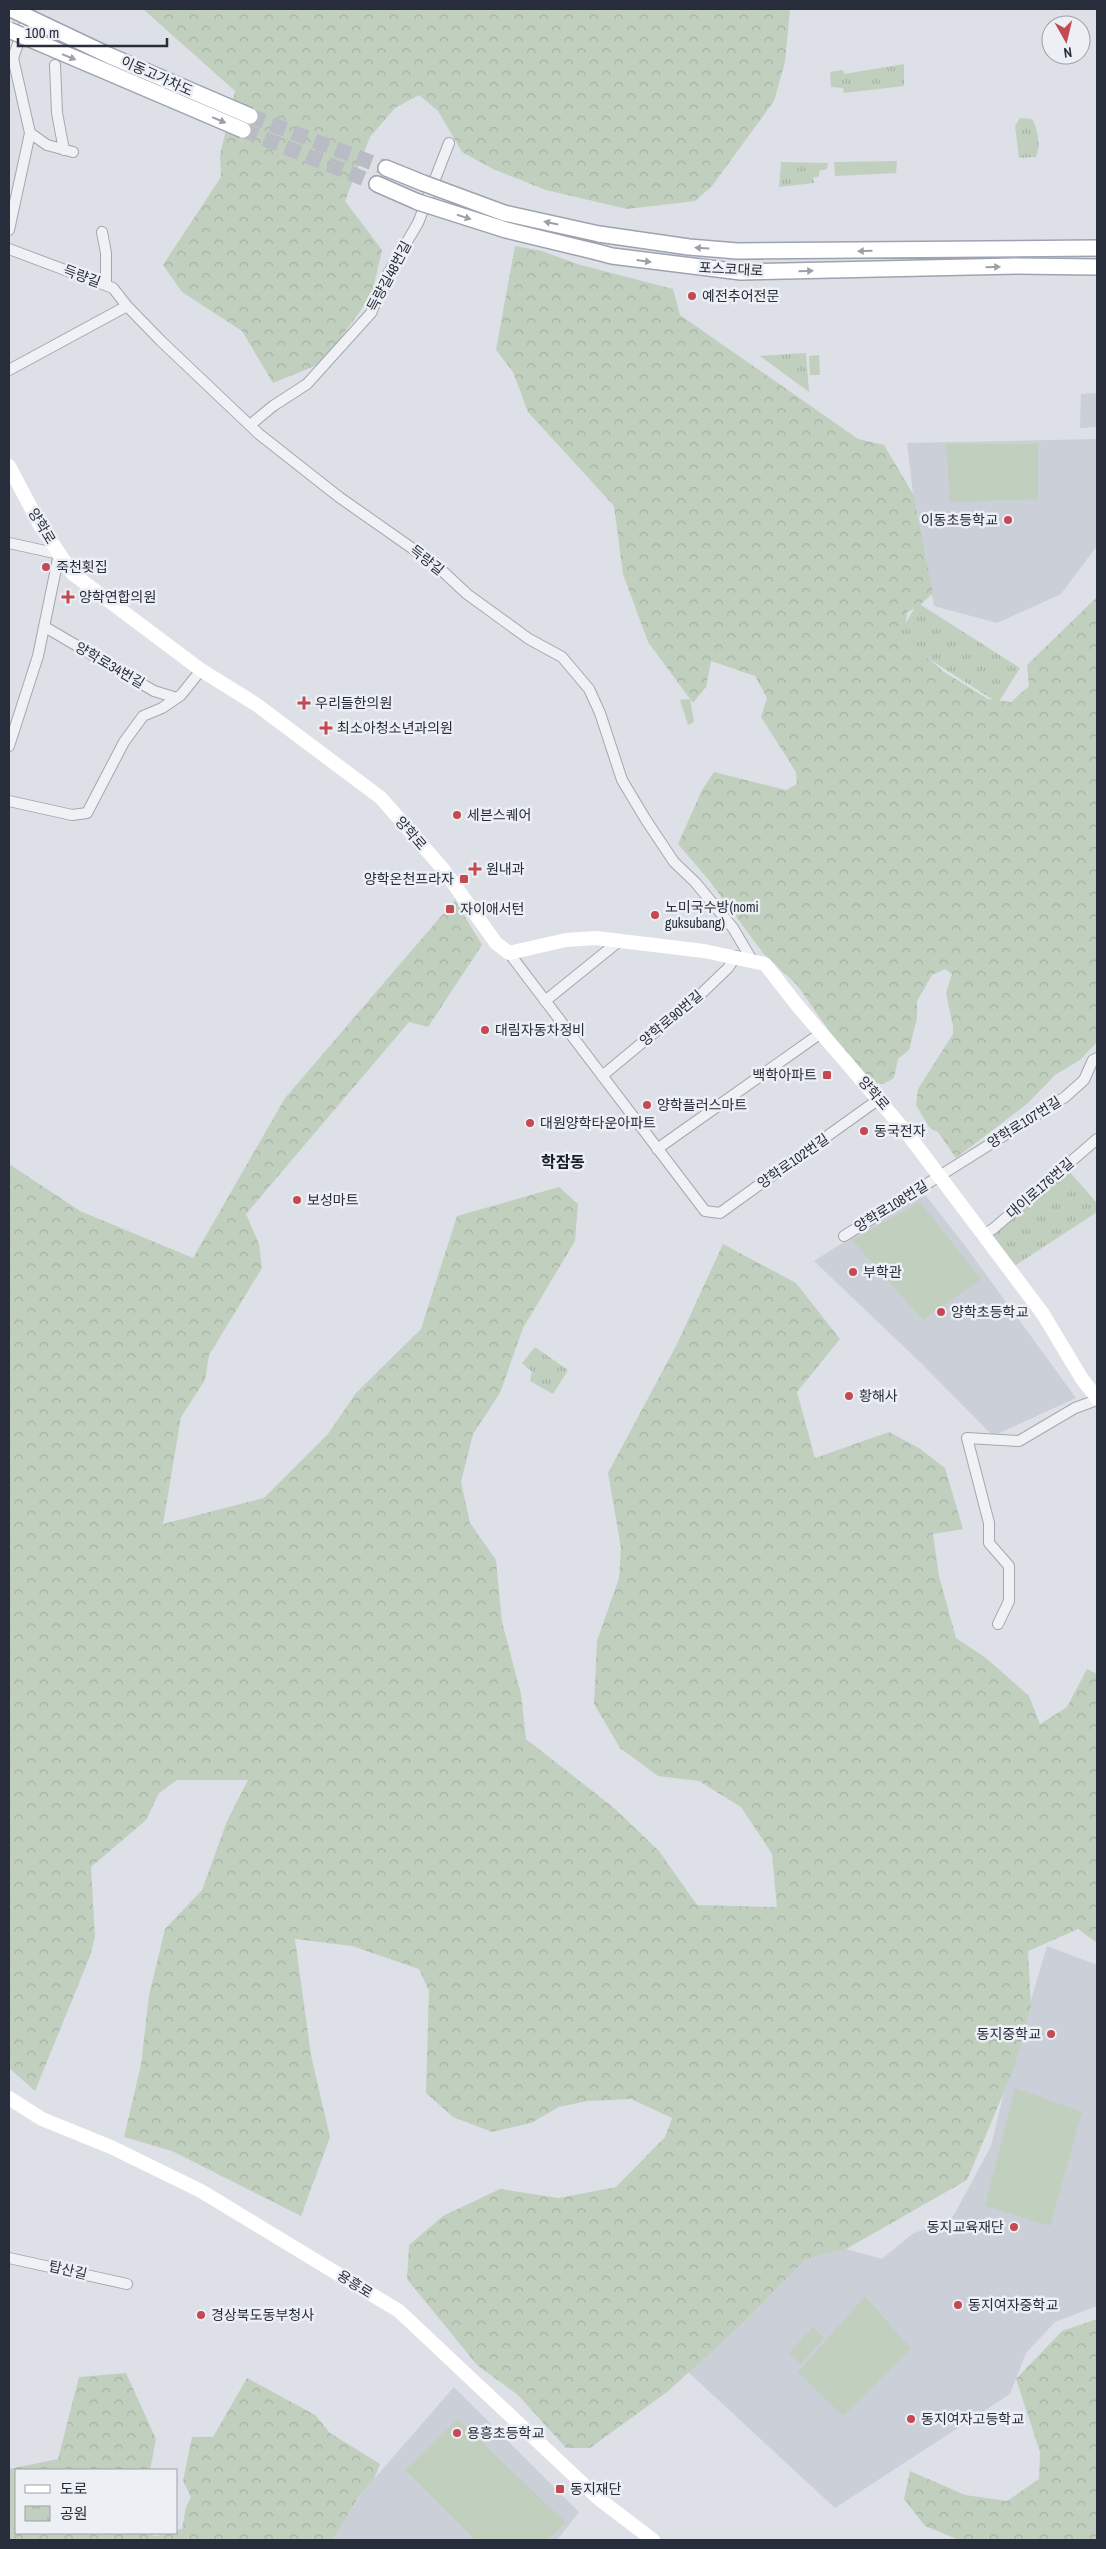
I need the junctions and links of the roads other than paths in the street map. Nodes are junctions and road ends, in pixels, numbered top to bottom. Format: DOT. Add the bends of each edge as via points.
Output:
graph roads {
  1 [pos="11,9"];
  2 [pos="30,9"];
  3 [pos="9,30"];
  4 [pos="55,65"];
  5 [pos="250,116"];
  6 [pos="243,130"];
  7 [pos="30,133"];
  8 [pos="449,143"];
  9 [pos="386,168"];
  10 [pos="377,184"];
  11 [pos="9,230"];
  12 [pos="102,232"];
  13 [pos="1068,248"];
  14 [pos="1097,248"];
  15 [pos="9,249"];
  16 [pos="1069,267"];
  17 [pos="1097,267"];
  18 [pos="106,285"];
  19 [pos="127,306"];
  20 [pos="9,370"];
  21 [pos="250,426"];
  22 [pos="9,466"];
  23 [pos="9,543"];
  24 [pos="59,554"];
  25 [pos="45,627"];
  26 [pos="201,670"];
  27 [pos="177,698"];
  28 [pos="9,746"];
  29 [pos="9,801"];
  30 [pos="618,942"];
  31 [pos="509,953"];
  32 [pos="736,956"];
  33 [pos="752,960"];
  34 [pos="546,1001"];
  35 [pos="821,1033"];
  36 [pos="1097,1058"];
  37 [pos="602,1076"];
  38 [pos="880,1100"];
  39 [pos="1097,1139"];
  40 [pos="657,1149"];
  41 [pos="938,1176"];
  42 [pos="982,1235"];
  43 [pos="844,1236"];
  44 [pos="1097,1399"];
  45 [pos="998,1624"];
  46 [pos="9,2098"];
  47 [pos="9,2258"];
  48 [pos="127,2284"];
  49 [pos="653,2540"];
  1 -- 5 [label="main road, 이동고가차도, bridge"];
  2 -- 7 [label="street" via="13,58"];
  3 -- 6 [label="main road, 이동고가차도, one-way, bridge"];
  4 -- 7 [label="street" via="58,113 68,151 47,145"];
  7 -- 11 [label="street"];
  8 -- 21 [label="street, 득량길48번길" via="418,223 385,279 371,313 307,384"];
  13 -- 9 [label="main road, 포스코대로, one-way, bridge" via="814,252 689,247 599,234 504,213"];
  10 -- 16 [label="main road, 포스코대로, one-way, bridge" via="418,202 506,230 612,256 741,272"];
  12 -- 18 [label="street"];
  13 -- 14 [label="main road, 포스코대로"];
  13 -- 16 [label="main road" via="1065,256"];
  15 -- 18 [label="street, 득량길"];
  16 -- 17 [label="main road, 포스코대로"];
  18 -- 19 [label="street, 득량길" via="114,288"];
  19 -- 20 [label="street"];
  19 -- 21 [label="street, 득량길"];
  21 -- 33 [label="street, 득량길" via="340,497 436,565 467,594 529,639 562,657 580,676 600,713 622,780 646,820 674,862 733,928"];
  22 -- 24 [label="street, 양학로"];
  23 -- 24 [label="street"];
  24 -- 25 [label="street"];
  24 -- 26 [label="street, 양학로" via="73,574"];
  25 -- 27 [label="street, 양학로34번길" via="154,691"];
  25 -- 28 [label="street"];
  26 -- 27 [label="street"];
  26 -- 31 [label="street, 양학로" via="257,705 381,798 443,869 496,943"];
  27 -- 29 [label="street" via="142,716 124,742 86,813 72,816"];
  30 -- 31 [label="street, 양학로" via="596,938 566,940"];
  30 -- 32 [label="street, 양학로"];
  30 -- 34 [label="street"];
  31 -- 34 [label="street"];
  32 -- 33 [label="street, 양학로"];
  32 -- 37 [label="street, 양학로90번길" via="702,993"];
  33 -- 35 [label="street, 양학로" via="765,964"];
  34 -- 37 [label="street"];
  35 -- 38 [label="street, 양학로"];
  35 -- 40 [label="street"];
  36 -- 41 [label="street, 양학로107번길" via="1084,1080 1065,1097"];
  37 -- 40 [label="street"];
  38 -- 40 [label="street, 양학로102번길" via="720,1213 704,1211"];
  38 -- 41 [label="street, 양학로"];
  39 -- 42 [label="street, 대이로176번길"];
  41 -- 42 [label="street, 양학로"];
  41 -- 43 [label="street, 양학로108번길"];
  42 -- 44 [label="street, 양학로" via="1043,1314"];
  44 -- 45 [label="street" via="1075,1408 1019,1441 967,1438 989,1523 989,1543 1008,1566 1009,1601"];
  46 -- 49 [label="street, 용흥로" via="42,2119 111,2147 201,2191 400,2311 599,2499"];
  47 -- 48 [label="street, 탑산길"];
}
